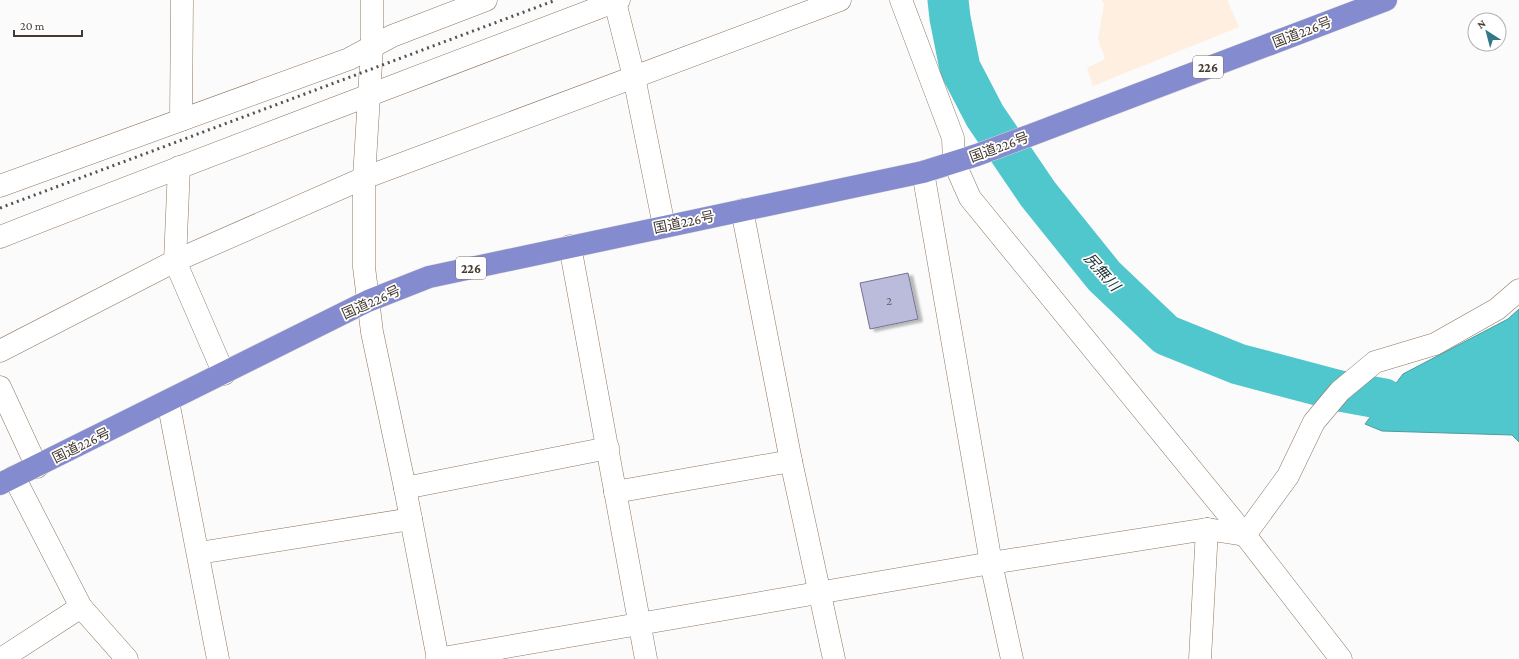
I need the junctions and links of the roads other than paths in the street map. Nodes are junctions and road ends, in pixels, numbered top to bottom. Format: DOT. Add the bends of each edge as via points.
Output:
graph roads {
  1 [pos="182,0"];
  2 [pos="372,0"];
  3 [pos="486,0"];
  4 [pos="840,0"];
  5 [pos="901,0"];
  6 [pos="1386,0"];
  7 [pos="617,1"];
  8 [pos="372,47"];
  9 [pos="634,77"];
  10 [pos="369,96"];
  11 [pos="181,120"];
  12 [pos="954,162"];
  13 [pos="179,167"];
  14 [pos="923,172"];
  15 [pos="364,178"];
  16 [pos="0,186"];
  17 [pos="742,210"];
  18 [pos="664,226"];
  19 [pos="0,237"];
  20 [pos="570,246"];
  21 [pos="175,261"];
  22 [pos="1519,290"];
  23 [pos="368,301"];
  24 [pos="0,351"];
  25 [pos="224,374"];
  26 [pos="0,387"];
  27 [pos="168,401"];
  28 [pos="608,448"];
  29 [pos="791,461"];
  30 [pos="37,467"];
  31 [pos="7,481"];
  32 [pos="405,488"];
  33 [pos="615,492"];
  34 [pos="411,519"];
  35 [pos="1207,529"];
  36 [pos="1245,535"];
  37 [pos="199,553"];
  38 [pos="991,563"];
  39 [pos="819,594"];
  40 [pos="80,607"];
  41 [pos="639,625"];
  42 [pos="1,659"];
  43 [pos="127,659"];
  44 [pos="218,659"];
  45 [pos="437,659"];
  46 [pos="646,659"];
  47 [pos="834,659"];
  48 [pos="1012,659"];
  49 [pos="1200,659"];
  50 [pos="1341,659"];
  1 -- 11 [label="street"];
  2 -- 8 [label="street"];
  3 -- 8 [label="street" via="392,36"];
  4 -- 9 [label="street"];
  5 -- 12 [label="street" via="953,138"];
  6 -- 12 [label="highway, 国道226号 / 226"];
  7 -- 9 [label="street"];
  7 -- 10 [label="street"];
  8 -- 10 [label="street"];
  8 -- 11 [label="street" via="349,59"];
  9 -- 15 [label="street"];
  9 -- 18 [label="street"];
  10 -- 13 [label="street"];
  10 -- 15 [label="street"];
  11 -- 16 [label="street"];
  12 -- 14 [label="highway, 国道226号 / 226"];
  12 -- 36 [label="street" via="970,198"];
  13 -- 19 [label="street"];
  13 -- 21 [label="street"];
  14 -- 17 [label="highway, 国道226号 / 226"];
  14 -- 38 [label="street"];
  15 -- 21 [label="street"];
  15 -- 23 [label="street" via="364,267"];
  17 -- 18 [label="highway, 国道226号 / 226"];
  17 -- 29 [label="street"];
  18 -- 20 [label="highway, 国道226号 / 226"];
  20 -- 23 [label="highway, 国道226号 / 226" via="429,276"];
  20 -- 28 [label="street"];
  21 -- 24 [label="street"];
  21 -- 25 [label="street"];
  22 -- 36 [label="street" via="1497,309 1435,344 1375,362 1340,391 1314,422 1288,476"];
  23 -- 25 [label="highway, 国道226号 / 226"];
  23 -- 32 [label="street" via="372,332"];
  25 -- 27 [label="highway, 国道226号 / 226"];
  26 -- 30 [label="street"];
  27 -- 30 [label="highway, 国道226号 / 226"];
  27 -- 37 [label="street"];
  28 -- 32 [label="street"];
  28 -- 33 [label="street"];
  29 -- 33 [label="street"];
  29 -- 39 [label="street"];
  30 -- 31 [label="highway, 国道226号 / 226"];
  31 -- 40 [label="street"];
  32 -- 34 [label="street"];
  33 -- 41 [label="street"];
  34 -- 37 [label="street"];
  34 -- 45 [label="street"];
  35 -- 36 [label="street"];
  35 -- 38 [label="street"];
  35 -- 49 [label="street"];
  36 -- 50 [label="street"];
  37 -- 44 [label="street"];
  38 -- 39 [label="street"];
  38 -- 48 [label="street"];
  39 -- 41 [label="street"];
  39 -- 47 [label="street"];
  40 -- 42 [label="street"];
  40 -- 43 [label="street"];
  41 -- 45 [label="street"];
  41 -- 46 [label="street"];
}
